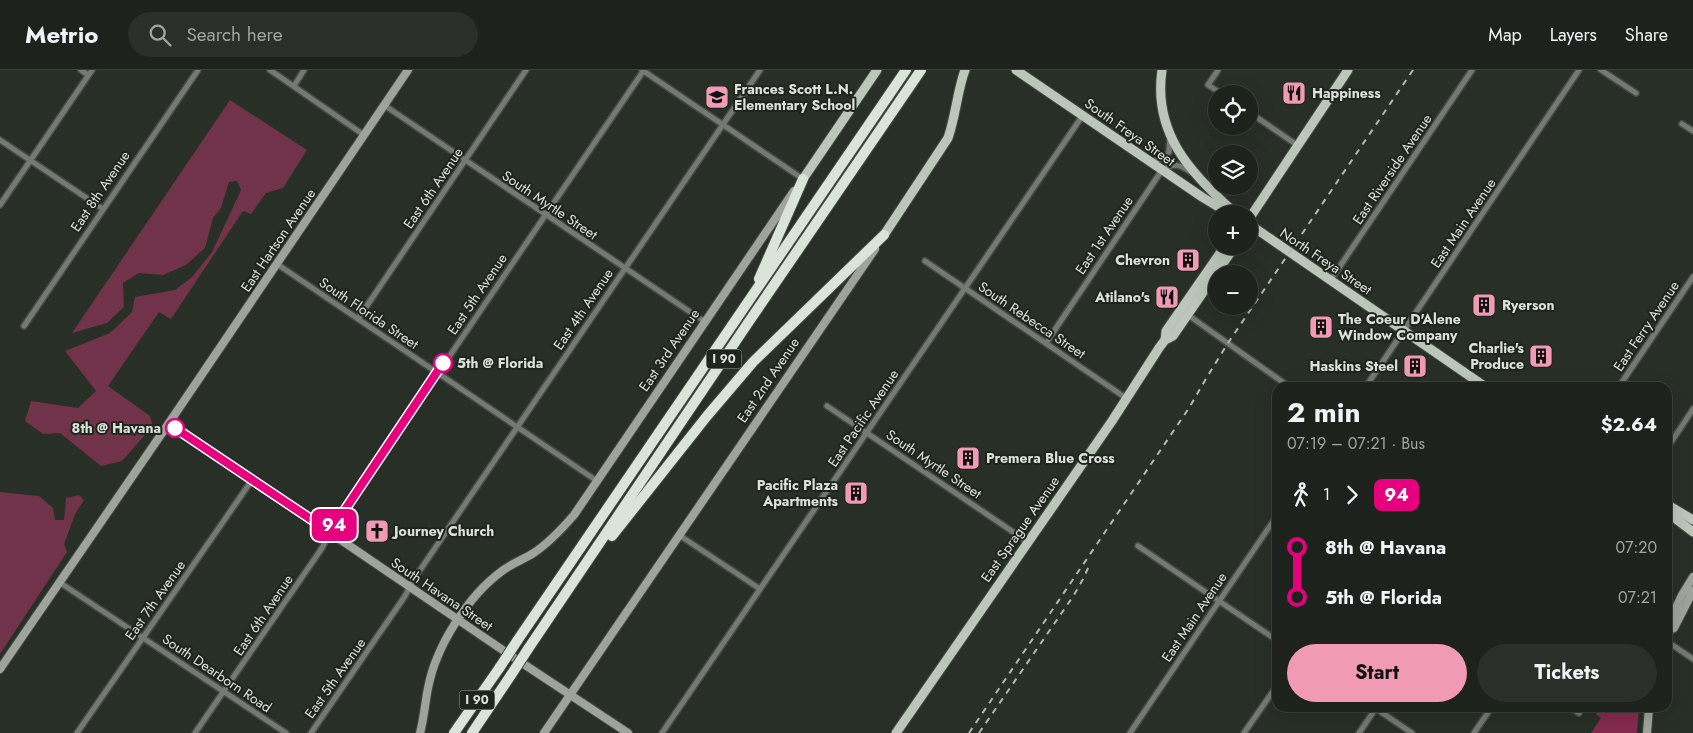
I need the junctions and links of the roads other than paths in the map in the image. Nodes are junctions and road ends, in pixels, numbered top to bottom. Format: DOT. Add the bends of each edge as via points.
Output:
graph roads {
  1 [pos="81,70"];
  2 [pos="92,70"];
  3 [pos="198,70"];
  4 [pos="270,70"];
  5 [pos="304,70"];
  6 [pos="408,70"];
  7 [pos="526,70"];
  8 [pos="643,70"];
  9 [pos="760,70"];
  10 [pos="876,70"];
  11 [pos="906,70"];
  12 [pos="921,70"];
  13 [pos="965,70"];
  14 [pos="1016,70"];
  15 [pos="1162,70"];
  16 [pos="1218,70"];
  17 [pos="1348,70"];
  18 [pos="1472,70"];
  19 [pos="1579,70"];
  20 [pos="1602,70"];
  21 [pos="88,75"];
  22 [pos="1208,85"];
  23 [pos="294,86"];
  24 [pos="1636,93"];
  25 [pos="384,105"];
  26 [pos="1083,115"];
  27 [pos="1258,118"];
  28 [pos="1682,124"];
  29 [pos="722,125"];
  30 [pos="1693,131"];
  31 [pos="364,135"];
  32 [pos="1170,135"];
  33 [pos="0,140"];
  34 [pos="1297,145"];
  35 [pos="465,160"];
  36 [pos="31,161"];
  37 [pos="1151,163"];
  38 [pos="1162,170"];
  39 [pos="1194,173"];
  40 [pos="803,179"];
  41 [pos="1215,205"];
  42 [pos="1226,205"];
  43 [pos="1258,205"];
  44 [pos="0,206"];
  45 [pos="102,209"];
  46 [pos="545,214"];
  47 [pos="1258,230"];
  48 [pos="884,235"];
  49 [pos="1218,255"];
  50 [pos="1229,255"];
  51 [pos="925,261"];
  52 [pos="276,264"];
  53 [pos="625,268"];
  54 [pos="1693,276"];
  55 [pos="1330,281"];
  56 [pos="965,288"];
  57 [pos="749,301"];
  58 [pos="1188,315"];
  59 [pos="358,319"];
  60 [pos="704,322"];
  61 [pos="24,326"];
  62 [pos="1404,331"];
  63 [pos="1165,340"];
  64 [pos="1046,343"];
  65 [pos="437,373"];
  66 [pos="1283,382"];
  67 [pos="1369,382"];
  68 [pos="1477,382"];
  69 [pos="1622,382"];
  70 [pos="1126,398"];
  71 [pos="827,406"];
  72 [pos="1693,410"];
  73 [pos="169,424"];
  74 [pos="518,427"];
  75 [pos="867,432"];
  76 [pos="1672,441"];
  77 [pos="252,480"];
  78 [pos="598,481"];
  79 [pos="1672,508"];
  80 [pos="1672,517"];
  81 [pos="1693,520"];
  82 [pos="1272,523"];
  83 [pos="330,532"];
  84 [pos="1693,532"];
  85 [pos="679,536"];
  86 [pos="1028,542"];
  87 [pos="1138,546"];
  88 [pos="1693,577"];
  89 [pos="59,582"];
  90 [pos="410,586"];
  91 [pos="760,589"];
  92 [pos="1693,592"];
  93 [pos="1218,601"];
  94 [pos="1672,616"];
  95 [pos="459,619"];
  96 [pos="548,620"];
  97 [pos="1672,629"];
  98 [pos="1272,637"];
  99 [pos="143,638"];
  100 [pos="1672,645"];
  101 [pos="1693,660"];
  102 [pos="0,669"];
  103 [pos="224,692"];
  104 [pos="1272,693"];
  105 [pos="571,695"];
  106 [pos="1373,712"];
  107 [pos="1382,712"];
  108 [pos="1488,712"];
  109 [pos="1649,712"];
  110 [pos="78,733"];
  111 [pos="196,733"];
  112 [pos="286,733"];
  113 [pos="311,733"];
  114 [pos="420,733"];
  115 [pos="454,733"];
  116 [pos="472,733"];
  117 [pos="544,733"];
  118 [pos="628,733"];
  119 [pos="662,733"];
  120 [pos="896,733"];
  121 [pos="1130,733"];
  122 [pos="1244,733"];
  123 [pos="1358,733"];
  124 [pos="1412,733"];
  125 [pos="1474,733"];
  126 [pos="1648,733"];
  1 -- 21 [label="street"];
  2 -- 21 [label="street"];
  3 -- 45 [label="street, East 8th Avenue"];
  4 -- 23 [label="street"];
  5 -- 23 [label="street"];
  6 -- 25 [label="street, East Hartson Avenue"];
  7 -- 35 [label="street, East 6th Avenue"];
  8 -- 29 [label="street"];
  8 -- 46 [label="street, East 5th Avenue"];
  9 -- 29 [label="street, East 4th Avenue"];
  10 -- 40 [label="main road, East 3rd Avenue"];
  11 -- 57 [label="highway, I 90"];
  12 -- 96 [label="highway, I 90"];
  13 -- 48 [label="main road, East 2nd Avenue" via="948,138"];
  14 -- 26 [label="main road, South Freya Street"];
  15 -- 32 [label="main road" via="1160,87"];
  16 -- 22 [label="street"];
  17 -- 34 [label="main road"];
  18 -- 55 [label="street, East Riverside Avenue"];
  19 -- 62 [label="street, East Main Avenue"];
  20 -- 24 [label="street"];
  21 -- 36 [label="street"];
  23 -- 31 [label="street"];
  25 -- 31 [label="street, East Hartson Avenue"];
  25 -- 35 [label="street, South Myrtle Street"];
  26 -- 37 [label="main road, South Freya Street"];
  26 -- 56 [label="street, East Pacific Avenue"];
  27 -- 34 [label="street"];
  28 -- 30 [label="street"];
  29 -- 40 [label="street"];
  29 -- 53 [label="street, East 4th Avenue"];
  31 -- 52 [label="street, East Hartson Avenue"];
  32 -- 37 [label="street" via="1169,152"];
  32 -- 39 [label="main road"];
  33 -- 36 [label="street"];
  34 -- 43 [label="main road"];
  35 -- 46 [label="street, South Myrtle Street"];
  35 -- 59 [label="street, East 6th Avenue"];
  36 -- 44 [label="street"];
  36 -- 45 [label="street"];
  37 -- 38 [label="main road, South Freya Street"];
  38 -- 39 [label="street" via="1177,164"];
  38 -- 41 [label="main road, South Freya Street"];
  38 -- 64 [label="street, East 1st Avenue"];
  39 -- 42 [label="main road"];
  40 -- 57 [label="highway"];
  40 -- 60 [label="street, East 3rd Avenue"];
  45 -- 61 [label="street, East 8th Avenue"];
  46 -- 53 [label="street, South Myrtle Street"];
  46 -- 65 [label="street, East 5th Avenue"];
  47 -- 55 [label="main road, North Freya Street"];
  48 -- 85 [label="street, East 2nd Avenue"];
  48 -- 96 [label="highway" via="753,362 701,423"];
  49 -- 63 [label="main road, East Sprague Avenue" via="1166,331"];
  50 -- 58 [label="main road, East Sprague Avenue"];
  51 -- 56 [label="street, South Rebecca Street"];
  52 -- 59 [label="street, South Florida Street"];
  52 -- 73 [label="street, East Hartson Avenue"];
  53 -- 60 [label="street, South Myrtle Street"];
  53 -- 74 [label="street, East 4th Avenue"];
  54 -- 69 [label="street, East Ferry Avenue"];
  55 -- 62 [label="main road, North Freya Street"];
  56 -- 64 [label="street, South Rebecca Street"];
  56 -- 75 [label="street, East Pacific Avenue"];
  57 -- 115 [label="highway, I 90, bridge"];
  58 -- 63 [label="main road, East Sprague Avenue" via="1173,336"];
  58 -- 66 [label="street"];
  59 -- 65 [label="street, South Florida Street"];
  60 -- 78 [label="street, East 3rd Avenue"];
  62 -- 67 [label="street, East Main Avenue"];
  62 -- 68 [label="main road, North Freya Street"];
  63 -- 70 [label="main road, East Sprague Avenue"];
  64 -- 70 [label="street, South Rebecca Street"];
  65 -- 74 [label="street, South Florida Street"];
  65 -- 83 [label="street, East 5th Avenue"];
  70 -- 86 [label="main road, East Sprague Avenue"];
  71 -- 75 [label="street, South Myrtle Street"];
  72 -- 76 [label="street"];
  73 -- 77 [label="street, South Havana Street"];
  73 -- 89 [label="street"];
  74 -- 78 [label="street, South Florida Street"];
  74 -- 90 [label="street, East 4th Avenue"];
  75 -- 86 [label="street, South Myrtle Street"];
  75 -- 91 [label="street, East Pacific Avenue"];
  77 -- 83 [label="street, South Havana Street"];
  77 -- 99 [label="street, East 7th Avenue"];
  78 -- 95 [label="street, East 3rd Avenue" via="556,535 490,581"];
  79 -- 81 [label="main road"];
  80 -- 84 [label="main road"];
  82 -- 93 [label="street, East Main Avenue"];
  83 -- 90 [label="street, South Havana Street"];
  83 -- 103 [label="street, East 6th Avenue"];
  85 -- 91 [label="street"];
  85 -- 105 [label="street, East 2nd Avenue"];
  86 -- 120 [label="main road, East Sprague Avenue"];
  87 -- 93 [label="street"];
  88 -- 94 [label="street"];
  89 -- 99 [label="street, South Dearborn Road"];
  89 -- 102 [label="street"];
  90 -- 95 [label="street, South Havana Street"];
  90 -- 113 [label="street, East 5th Avenue"];
  91 -- 119 [label="street, East Pacific Avenue"];
  92 -- 97 [label="street"];
  93 -- 98 [label="street"];
  93 -- 121 [label="street, East Main Avenue"];
  95 -- 105 [label="street, South Havana Street"];
  95 -- 114 [label="street" via="435,661"];
  96 -- 116 [label="highway, I 90, bridge"];
  99 -- 103 [label="street, South Dearborn Road"];
  99 -- 110 [label="street, East 7th Avenue"];
  100 -- 101 [label="street"];
  103 -- 111 [label="street, East 6th Avenue"];
  103 -- 112 [label="street, South Dearborn Road"];
  104 -- 122 [label="street"];
  105 -- 117 [label="street"];
  105 -- 118 [label="street, South Havana Street"];
  106 -- 123 [label="street"];
  107 -- 124 [label="street"];
  108 -- 125 [label="street"];
  109 -- 126 [label="street"];
}
